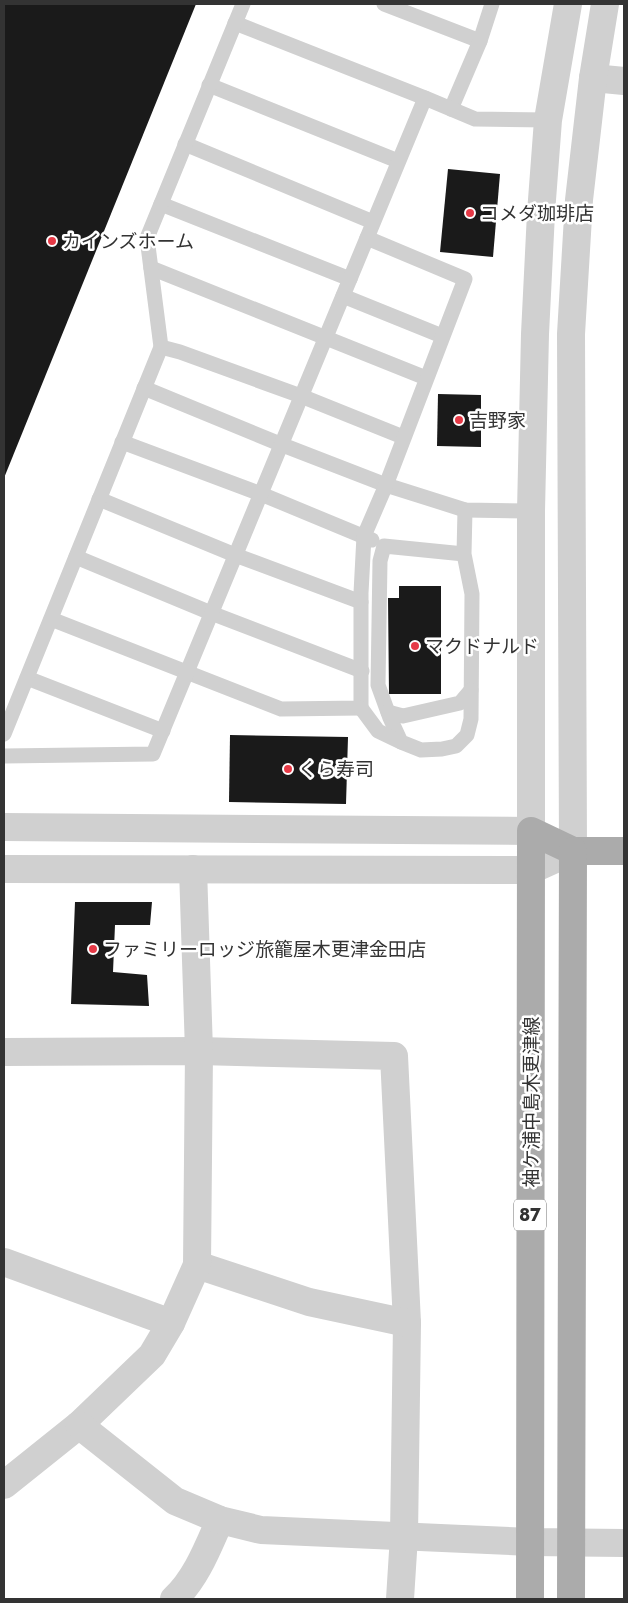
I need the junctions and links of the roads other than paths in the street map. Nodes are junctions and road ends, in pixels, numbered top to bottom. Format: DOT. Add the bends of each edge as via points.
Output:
graph roads {
  1 [pos="243,4"];
  2 [pos="384,4"];
  3 [pos="492,4"];
  4 [pos="568,4"];
  5 [pos="605,4"];
  6 [pos="235,23"];
  7 [pos="480,41"];
  8 [pos="593,78"];
  9 [pos="624,81"];
  10 [pos="209,85"];
  11 [pos="425,98"];
  12 [pos="452,109"];
  13 [pos="548,120"];
  14 [pos="185,144"];
  15 [pos="398,161"];
  16 [pos="161,204"];
  17 [pos="373,222"];
  18 [pos="367,238"];
  19 [pos="151,268"];
  20 [pos="350,279"];
  21 [pos="343,296"];
  22 [pos="442,336"];
  23 [pos="325,338"];
  24 [pos="161,347"];
  25 [pos="426,378"];
  26 [pos="144,388"];
  27 [pos="301,396"];
  28 [pos="403,437"];
  29 [pos="122,442"];
  30 [pos="280,444"];
  31 [pos="386,485"];
  32 [pos="261,494"];
  33 [pos="99,500"];
  34 [pos="465,510"];
  35 [pos="531,511"];
  36 [pos="364,536"];
  37 [pos="384,546"];
  38 [pos="464,554"];
  39 [pos="235,555"];
  40 [pos="76,557"];
  41 [pos="361,602"];
  42 [pos="211,613"];
  43 [pos="51,619"];
  44 [pos="362,671"];
  45 [pos="187,672"];
  46 [pos="27,678"];
  47 [pos="471,690"];
  48 [pos="361,708"];
  49 [pos="388,712"];
  50 [pos="163,731"];
  51 [pos="4,734"];
  52 [pos="401,742"];
  53 [pos="4,756"];
  54 [pos="4,827"];
  55 [pos="531,831"];
  56 [pos="574,851"];
  57 [pos="624,851"];
  58 [pos="4,869"];
  59 [pos="193,869"];
  60 [pos="531,870"];
  61 [pos="199,1051"];
  62 [pos="4,1052"];
  63 [pos="4,1262"];
  64 [pos="197,1265"];
  65 [pos="171,1323"];
  66 [pos="407,1324"];
  67 [pos="79,1425"];
  68 [pos="4,1485"];
  69 [pos="220,1520"];
  70 [pos="404,1536"];
  71 [pos="530,1542"];
  72 [pos="571,1542"];
  73 [pos="624,1543"];
  74 [pos="174,1599"];
  75 [pos="400,1599"];
  76 [pos="530,1599"];
  77 [pos="571,1599"];
  1 -- 6 [label="lane"];
  2 -- 7 [label="lane"];
  3 -- 7 [label="lane"];
  4 -- 13 [label="street"];
  5 -- 8 [label="street"];
  6 -- 10 [label="lane"];
  6 -- 11 [label="lane"];
  7 -- 12 [label="lane"];
  8 -- 9 [label="street"];
  8 -- 56 [label="street" via="580,200 571,334"];
  10 -- 14 [label="lane"];
  10 -- 15 [label="lane"];
  11 -- 12 [label="lane"];
  11 -- 15 [label="lane"];
  12 -- 13 [label="lane" via="475,119"];
  13 -- 35 [label="street" via="535,334"];
  14 -- 16 [label="lane"];
  14 -- 17 [label="lane"];
  15 -- 17 [label="lane"];
  16 -- 19 [label="lane" via="147,238"];
  16 -- 20 [label="lane"];
  17 -- 18 [label="lane"];
  18 -- 20 [label="lane"];
  18 -- 22 [label="lane" via="465,279"];
  19 -- 23 [label="lane"];
  19 -- 24 [label="lane"];
  20 -- 21 [label="lane"];
  21 -- 22 [label="lane"];
  21 -- 23 [label="lane"];
  22 -- 25 [label="lane"];
  23 -- 25 [label="lane"];
  23 -- 27 [label="lane"];
  24 -- 26 [label="lane"];
  24 -- 27 [label="lane"];
  25 -- 28 [label="lane"];
  26 -- 29 [label="lane"];
  26 -- 30 [label="lane"];
  27 -- 28 [label="lane"];
  27 -- 30 [label="lane"];
  28 -- 31 [label="lane"];
  29 -- 32 [label="lane"];
  29 -- 33 [label="lane"];
  30 -- 31 [label="lane"];
  30 -- 32 [label="lane"];
  31 -- 34 [label="lane"];
  31 -- 36 [label="lane"];
  32 -- 36 [label="lane"];
  32 -- 39 [label="lane"];
  33 -- 39 [label="lane"];
  33 -- 40 [label="lane"];
  34 -- 35 [label="lane"];
  34 -- 38 [label="lane"];
  35 -- 55 [label="street"];
  36 -- 37 [label="lane"];
  36 -- 41 [label="lane"];
  37 -- 38 [label="lane"];
  37 -- 49 [label="lane" via="380,561 378,685"];
  38 -- 47 [label="lane" via="472,594"];
  39 -- 41 [label="lane"];
  39 -- 42 [label="lane"];
  40 -- 42 [label="lane"];
  40 -- 43 [label="lane"];
  41 -- 44 [label="lane"];
  42 -- 44 [label="lane"];
  42 -- 45 [label="lane"];
  43 -- 45 [label="lane"];
  43 -- 46 [label="lane"];
  44 -- 48 [label="lane"];
  45 -- 48 [label="lane" via="281,708"];
  45 -- 50 [label="lane"];
  46 -- 50 [label="lane"];
  46 -- 51 [label="lane"];
  47 -- 49 [label="lane" via="460,703 403,716"];
  47 -- 52 [label="lane" via="471,719 466,735 456,746 421,750"];
  48 -- 52 [label="lane" via="378,732"];
  49 -- 52 [label="lane"];
  50 -- 53 [label="lane" via="153,754"];
  54 -- 55 [label="street"];
  55 -- 56 [label="main road"];
  55 -- 60 [label="main road, 袖ケ浦中島木更津線 / 87"];
  56 -- 57 [label="main road"];
  56 -- 60 [label="street"];
  56 -- 72 [label="main road, 87"];
  58 -- 59 [label="street"];
  59 -- 60 [label="street"];
  59 -- 61 [label="street"];
  60 -- 71 [label="main road, 袖ケ浦中島木更津線 / 87"];
  61 -- 62 [label="street"];
  61 -- 64 [label="street"];
  61 -- 66 [label="street" via="394,1056"];
  63 -- 65 [label="street"];
  64 -- 65 [label="street"];
  64 -- 66 [label="street" via="309,1302"];
  65 -- 67 [label="street" via="152,1355"];
  66 -- 70 [label="street"];
  67 -- 68 [label="street"];
  67 -- 69 [label="street" via="175,1501"];
  69 -- 70 [label="street" via="261,1530"];
  69 -- 74 [label="street" via="184,1590"];
  70 -- 71 [label="street"];
  70 -- 75 [label="street"];
  71 -- 72 [label="street"];
  71 -- 76 [label="main road, 袖ケ浦中島木更津線 / 87"];
  72 -- 73 [label="street"];
  72 -- 77 [label="main road, 87"];
}
